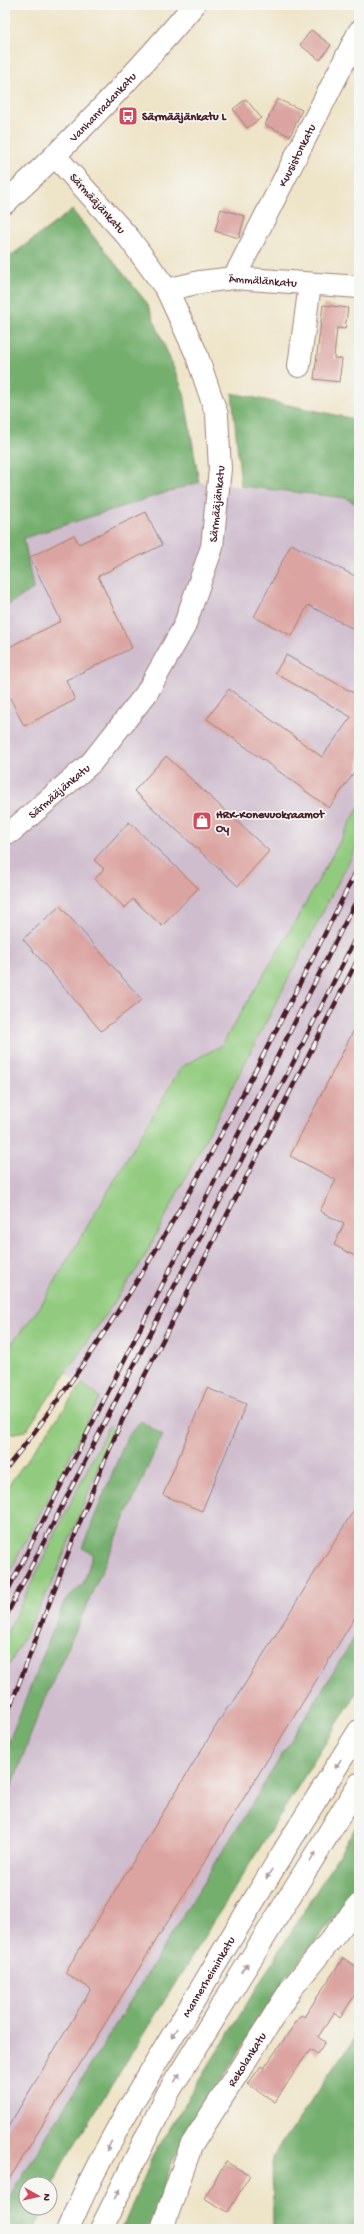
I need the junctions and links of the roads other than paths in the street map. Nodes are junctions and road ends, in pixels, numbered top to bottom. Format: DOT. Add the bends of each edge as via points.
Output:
graph roads {
  1 [pos="194,5"];
  2 [pos="359,32"];
  3 [pos="56,157"];
  4 [pos="5,203"];
  5 [pos="234,278"];
  6 [pos="310,284"];
  7 [pos="359,287"];
  8 [pos="167,290"];
  9 [pos="299,366"];
  10 [pos="11,832"];
  11 [pos="359,1731"];
  12 [pos="359,1784"];
  13 [pos="359,1905"];
  14 [pos="68,2229"];
  15 [pos="101,2229"];
  16 [pos="162,2229"];
  1 -- 3 [label="street, Vanhanradankatu"];
  2 -- 5 [label="street, Kuusistonkatu"];
  3 -- 4 [label="street, Vanhanradankatu"];
  3 -- 8 [label="street, Särmääjänkatu" via="129,238"];
  5 -- 6 [label="street, Ämmälänkatu"];
  5 -- 8 [label="street, Ämmälänkatu" via="200,282"];
  6 -- 7 [label="street, Ämmälänkatu"];
  6 -- 9 [label="street"];
  8 -- 10 [label="street, Särmääjänkatu" via="196,353 217,415 220,469 212,547 184,627 146,694 91,763"];
  11 -- 14 [label="street, Mannerheiminkatu, one-way" via="274,1866 143,2084 79,2203"];
  15 -- 12 [label="street, one-way" via="168,2093"];
  13 -- 16 [label="street, Rekolankatu" via="291,1989 191,2146"];
}
